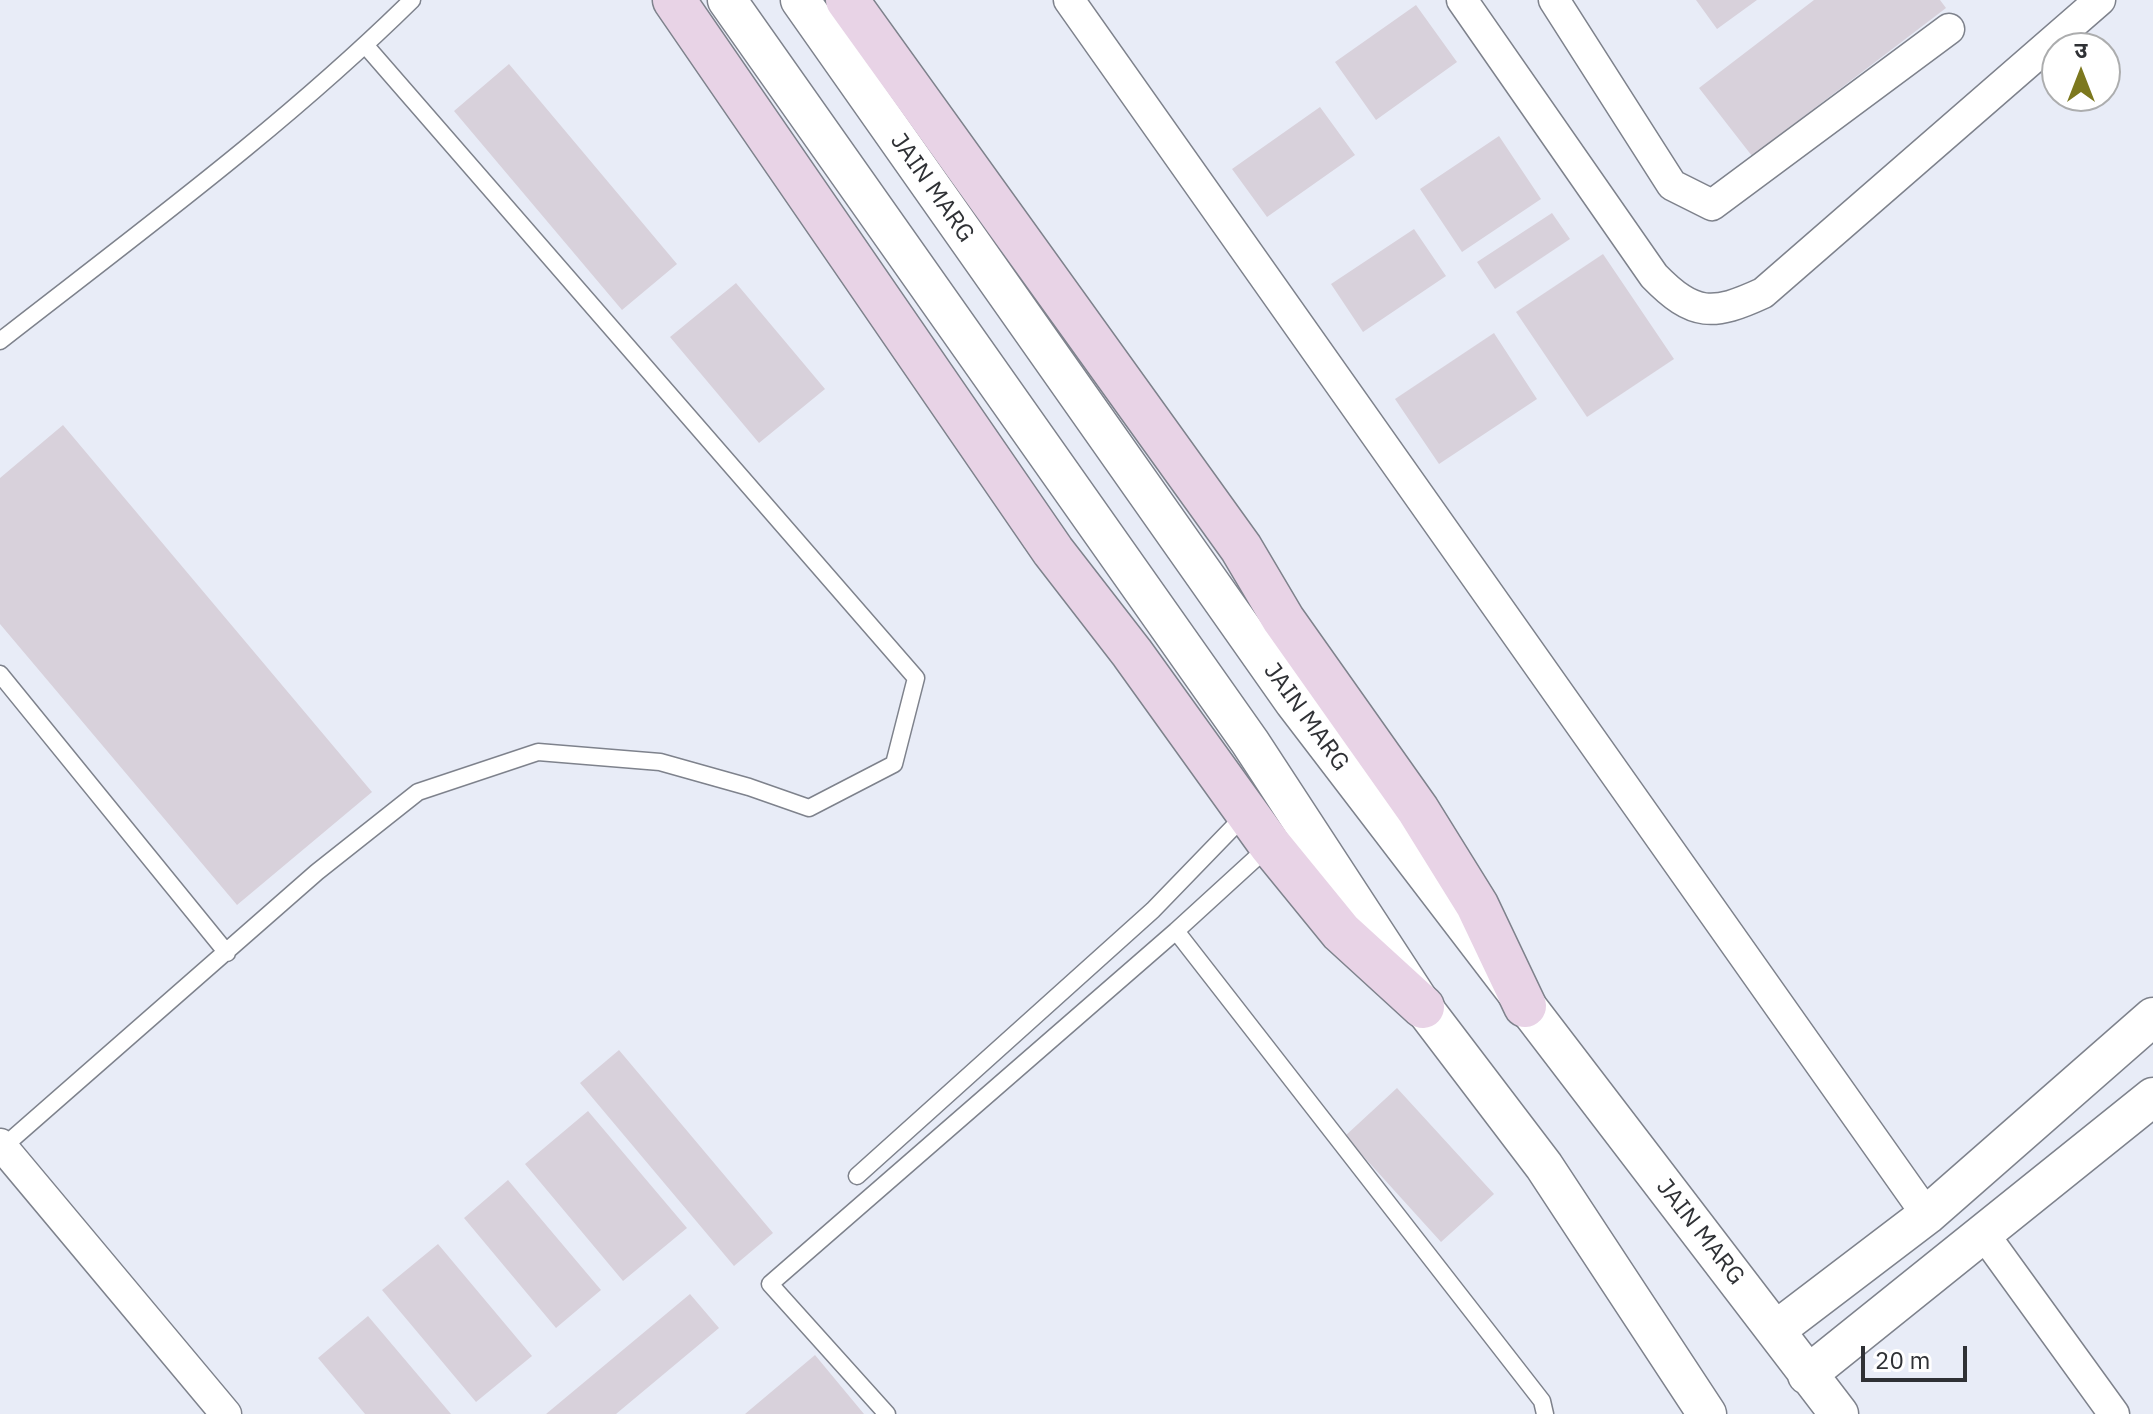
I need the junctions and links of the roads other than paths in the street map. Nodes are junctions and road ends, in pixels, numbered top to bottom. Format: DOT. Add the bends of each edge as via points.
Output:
graph roads {
  1 [pos="412,0"];
  2 [pos="674,0"];
  3 [pos="727,0"];
  4 [pos="800,0"];
  5 [pos="847,0"];
  6 [pos="1069,0"];
  7 [pos="1462,0"];
  8 [pos="1554,0"];
  9 [pos="2100,0"];
  10 [pos="1949,29"];
  11 [pos="366,46"];
  12 [pos="0,341"];
  13 [pos="0,674"];
  14 [pos="1259,829"];
  15 [pos="1176,931"];
  16 [pos="227,953"];
  17 [pos="1525,1006"];
  18 [pos="1423,1007"];
  19 [pos="2153,1017"];
  20 [pos="2153,1097"];
  21 [pos="1,1146"];
  22 [pos="857,1176"];
  23 [pos="1927,1215"];
  24 [pos="1983,1233"];
  25 [pos="1776,1330"];
  26 [pos="1807,1375"];
  27 [pos="1692,1408"];
  28 [pos="226,1414"];
  29 [pos="887,1414"];
  30 [pos="1545,1414"];
  31 [pos="1839,1414"];
  32 [pos="2114,1414"];
  1 -- 11 [label="lane"];
  2 -- 14 [label="main road" via="1053,551"];
  3 -- 18 [label="street" via="1250,742"];
  4 -- 17 [label="street, JAIN MARG" via="1294,702"];
  5 -- 17 [label="main road" via="1241,548 1283,619 1418,810 1477,905"];
  6 -- 23 [label="street"];
  7 -- 9 [label="street" via="1654,276 1690,305 1715,310 1763,293"];
  8 -- 10 [label="street" via="1672,185 1712,205"];
  11 -- 12 [label="lane" via="246,149"];
  11 -- 16 [label="lane" via="916,678 894,764 809,808 660,762 538,752 418,792"];
  13 -- 16 [label="lane"];
  14 -- 15 [label="lane"];
  14 -- 18 [label="main road" via="1341,932"];
  14 -- 22 [label="lane" via="1153,910"];
  15 -- 29 [label="lane" via="770,1284"];
  15 -- 30 [label="lane" via="1542,1401"];
  16 -- 21 [label="lane"];
  17 -- 25 [label="street, JAIN MARG"];
  18 -- 27 [label="street" via="1544,1166"];
  19 -- 23 [label="street"];
  20 -- 24 [label="street"];
  21 -- 28 [label="street"];
  23 -- 25 [label="street"];
  24 -- 26 [label="street"];
  24 -- 32 [label="street"];
  25 -- 26 [label="street, JAIN MARG"];
  26 -- 31 [label="street, JAIN MARG"];
}
